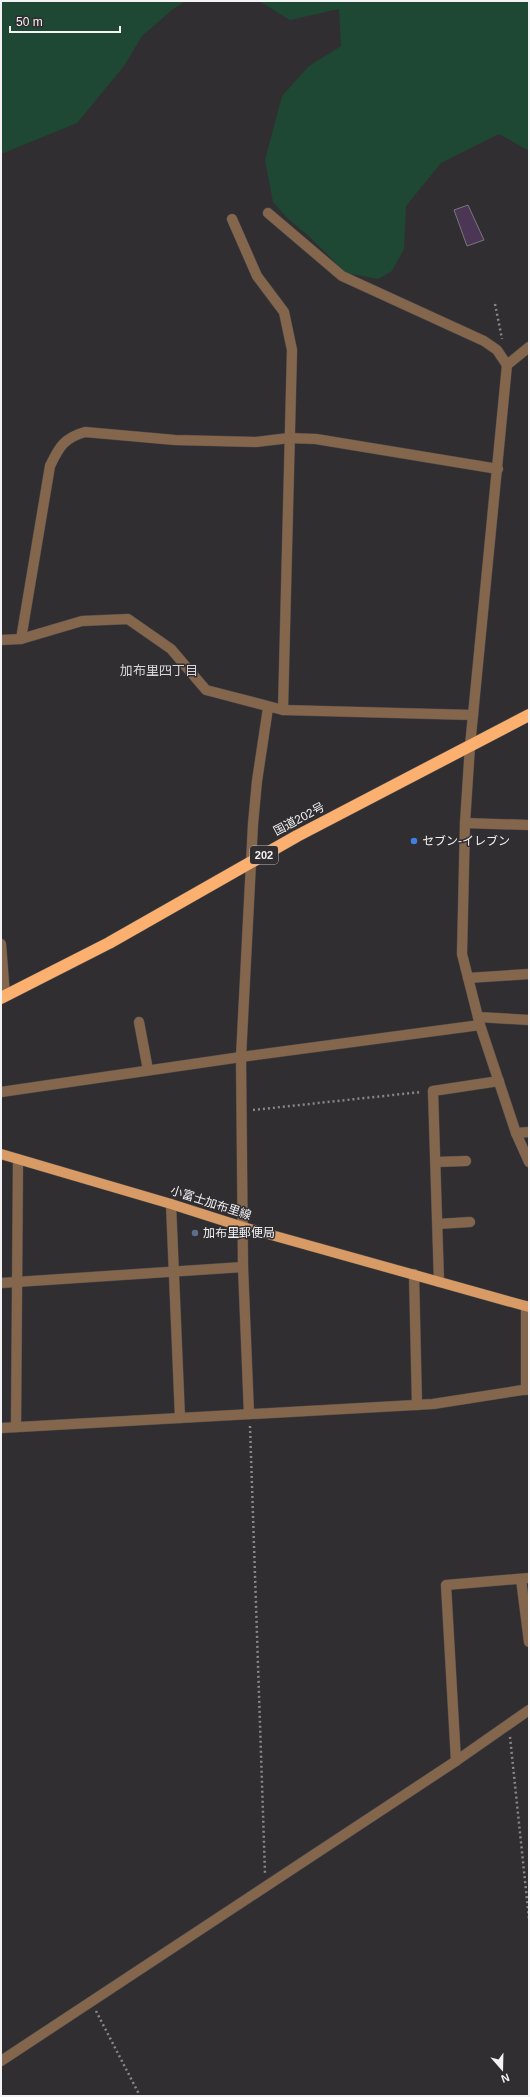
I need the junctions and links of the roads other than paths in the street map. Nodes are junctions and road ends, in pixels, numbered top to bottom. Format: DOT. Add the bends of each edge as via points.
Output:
graph roads {
  1 [pos="268,213"];
  2 [pos="232,219"];
  3 [pos="529,347"];
  4 [pos="507,365"];
  5 [pos="289,438"];
  6 [pos="498,469"];
  7 [pos="21,639"];
  8 [pos="1,640"];
  9 [pos="268,708"];
  10 [pos="283,710"];
  11 [pos="473,715"];
  12 [pos="529,715"];
  13 [pos="470,746"];
  14 [pos="464,823"];
  15 [pos="529,825"];
  16 [pos="250,862"];
  17 [pos="1,944"];
  18 [pos="529,974"];
  19 [pos="468,978"];
  20 [pos="3,997"];
  21 [pos="529,1020"];
  22 [pos="479,1021"];
  23 [pos="139,1022"];
  24 [pos="241,1057"];
  25 [pos="148,1070"];
  26 [pos="499,1081"];
  27 [pos="1,1092"];
  28 [pos="529,1132"];
  29 [pos="516,1133"];
  30 [pos="1,1154"];
  31 [pos="18,1159"];
  32 [pos="466,1161"];
  33 [pos="436,1162"];
  34 [pos="529,1162"];
  35 [pos="171,1204"];
  36 [pos="470,1222"];
  37 [pos="438,1224"];
  38 [pos="243,1227"];
  39 [pos="243,1267"];
  40 [pos="174,1272"];
  41 [pos="414,1274"];
  42 [pos="18,1282"];
  43 [pos="440,1282"];
  44 [pos="1,1283"];
  45 [pos="528,1307"];
  46 [pos="527,1390"];
  47 [pos="417,1405"];
  48 [pos="250,1414"];
  49 [pos="180,1418"];
  50 [pos="16,1427"];
  51 [pos="1,1428"];
  52 [pos="525,1579"];
  53 [pos="529,1642"];
  54 [pos="529,1710"];
  55 [pos="456,1761"];
  56 [pos="1,2061"];
  1 -- 4 [label="street" via="342,276 484,341 497,350"];
  2 -- 5 [label="street" via="257,276 284,312 292,350"];
  3 -- 4 [label="street"];
  4 -- 6 [label="street"];
  5 -- 6 [label="street" via="316,439"];
  5 -- 7 [label="street" via="256,442 175,440 85,432 71,436 59,449 50,466"];
  5 -- 10 [label="street"];
  6 -- 11 [label="street"];
  7 -- 8 [label="street"];
  7 -- 9 [label="street" via="82,621 128,619 171,649 206,690"];
  9 -- 10 [label="street"];
  9 -- 16 [label="street" via="257,782"];
  10 -- 11 [label="street"];
  11 -- 13 [label="street"];
  12 -- 13 [label="highway, 国道202号 / 202"];
  13 -- 14 [label="street"];
  13 -- 16 [label="highway, 国道202号 / 202"];
  14 -- 15 [label="street"];
  14 -- 19 [label="street" via="462,954"];
  16 -- 20 [label="highway, 国道202号 / 202" via="109,943"];
  16 -- 24 [label="street"];
  17 -- 20 [label="street"];
  18 -- 19 [label="street"];
  19 -- 22 [label="street"];
  21 -- 22 [label="street"];
  22 -- 24 [label="street"];
  22 -- 26 [label="street"];
  23 -- 25 [label="street"];
  24 -- 25 [label="street"];
  24 -- 38 [label="street"];
  25 -- 27 [label="street"];
  26 -- 29 [label="street"];
  26 -- 33 [label="street" via="434,1091"];
  28 -- 29 [label="street"];
  29 -- 34 [label="street"];
  30 -- 31 [label="main road, 小富士加布里線"];
  31 -- 35 [label="main road, 小富士加布里線"];
  31 -- 42 [label="street"];
  32 -- 33 [label="street"];
  33 -- 37 [label="street"];
  35 -- 38 [label="main road, 小富士加布里線"];
  35 -- 40 [label="street"];
  36 -- 37 [label="street"];
  37 -- 43 [label="street"];
  38 -- 39 [label="street"];
  38 -- 41 [label="main road, 小富士加布里線"];
  39 -- 40 [label="street"];
  39 -- 48 [label="street"];
  40 -- 42 [label="street"];
  40 -- 49 [label="street"];
  41 -- 43 [label="main road, 小富士加布里線"];
  41 -- 47 [label="street"];
  42 -- 44 [label="street"];
  42 -- 50 [label="street"];
  43 -- 45 [label="main road, 小富士加布里線"];
  45 -- 46 [label="street"];
  46 -- 47 [label="street"];
  47 -- 48 [label="street"];
  48 -- 49 [label="street"];
  49 -- 50 [label="street"];
  50 -- 51 [label="street"];
  52 -- 53 [label="street"];
  52 -- 55 [label="street" via="446,1585"];
  54 -- 55 [label="street"];
  55 -- 56 [label="street"];
}
